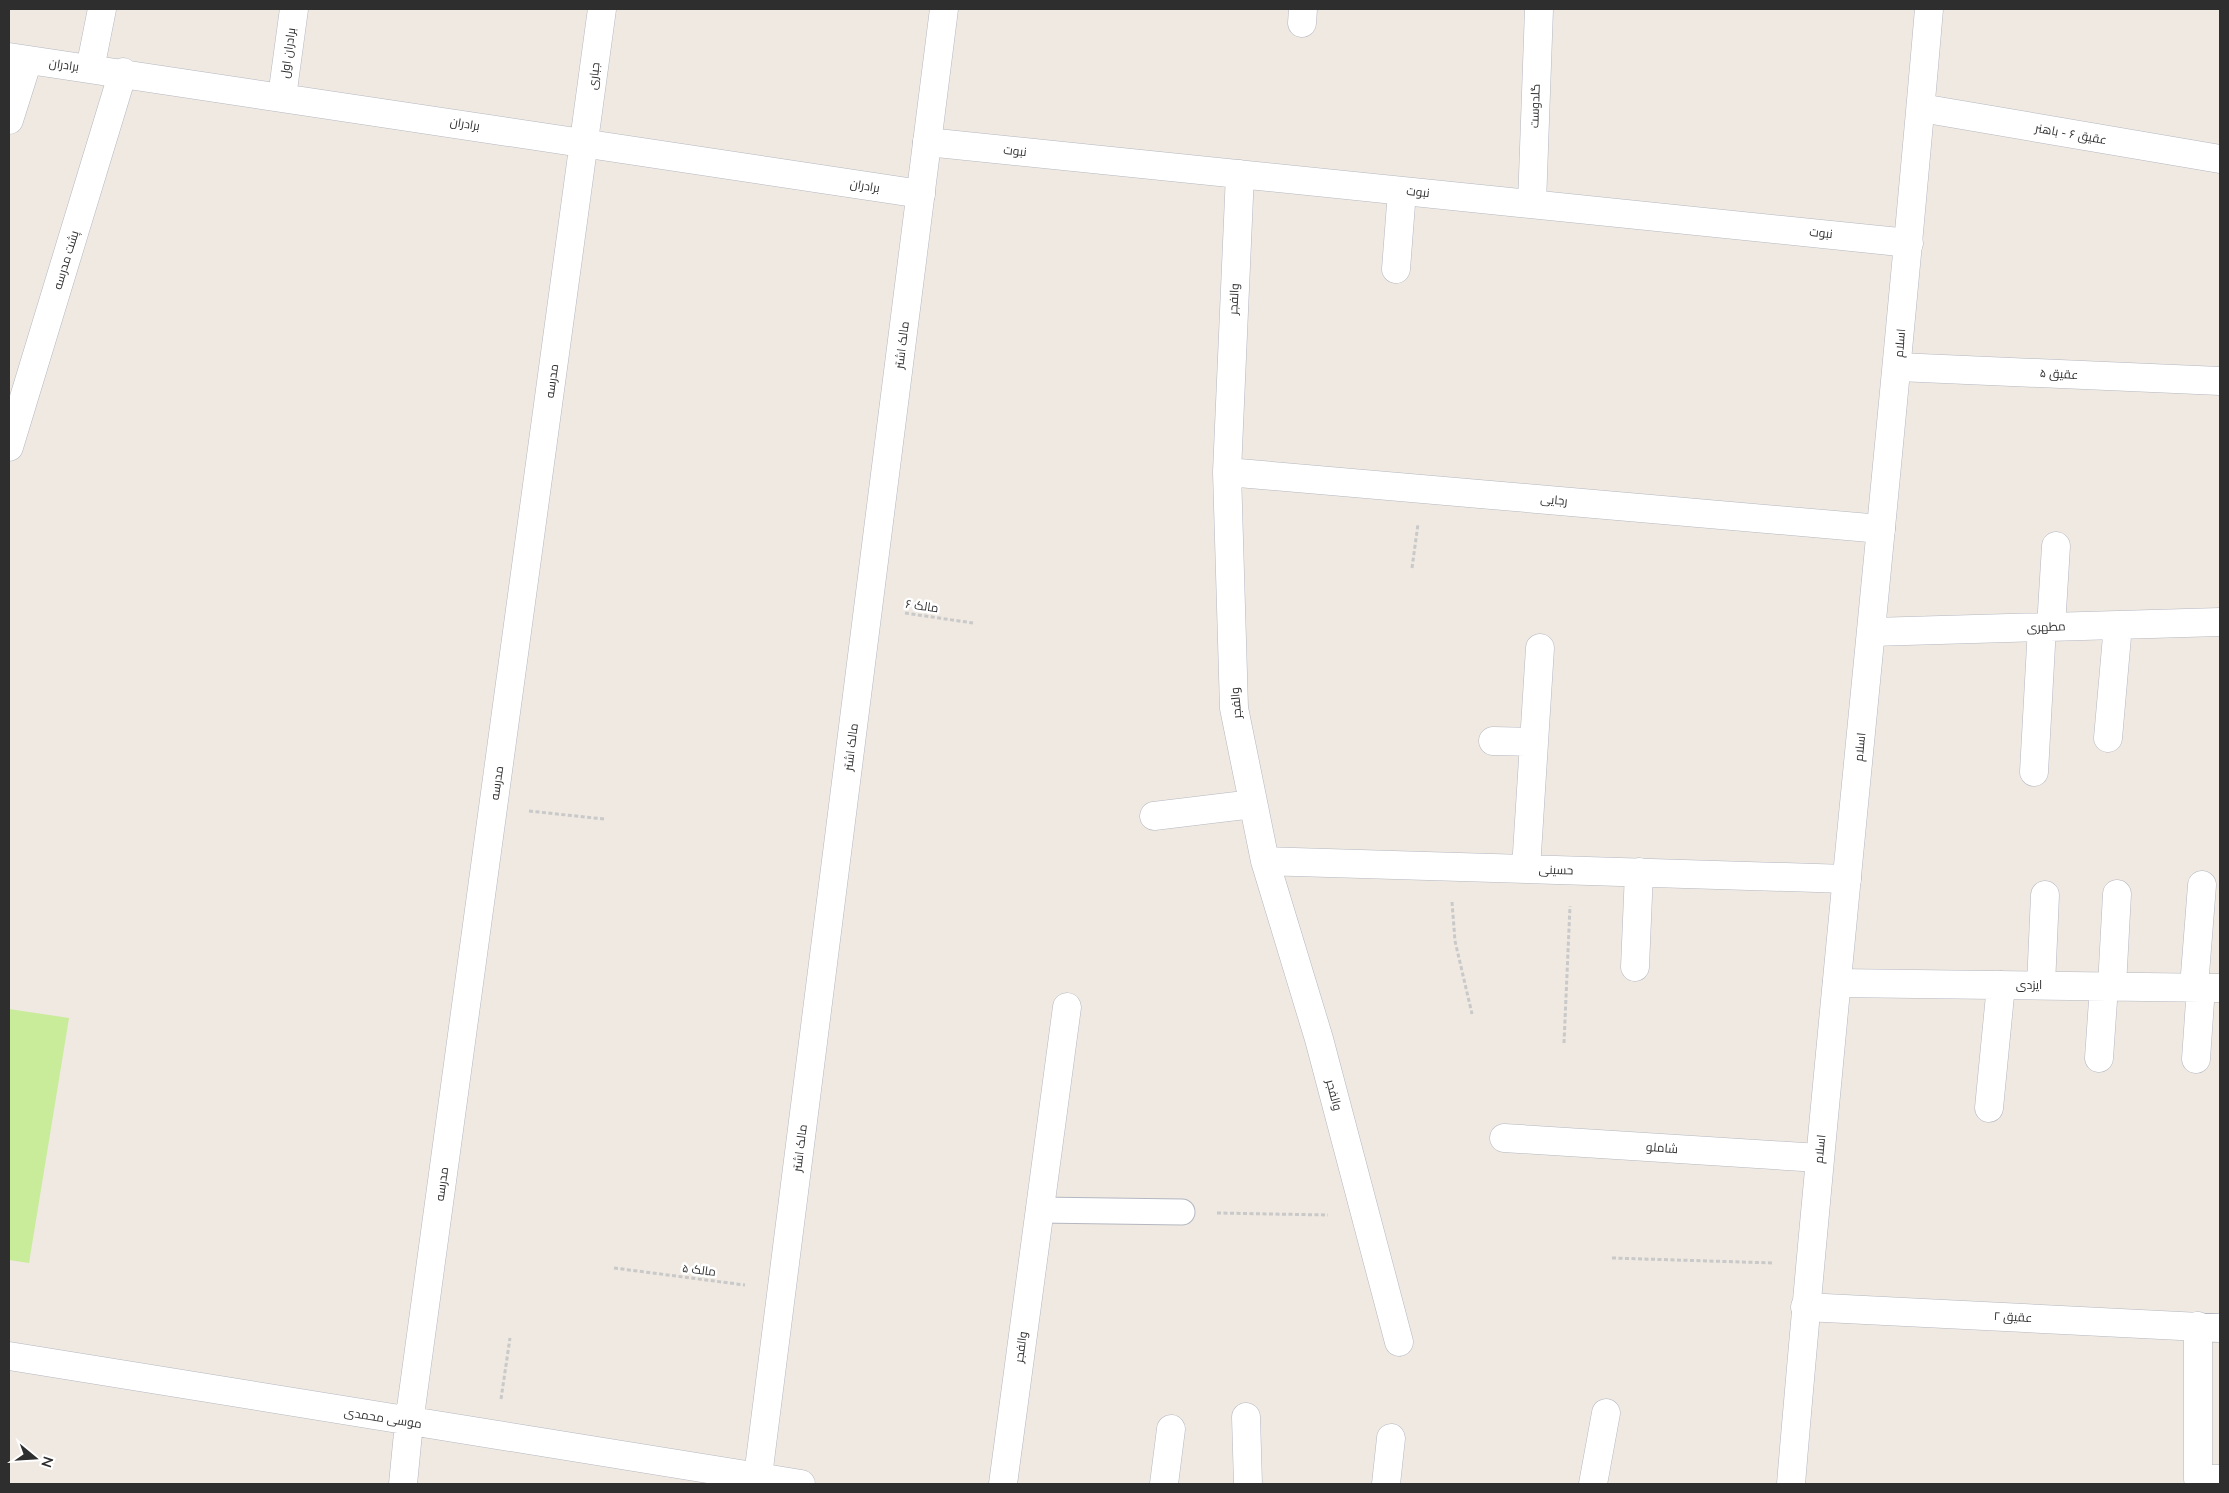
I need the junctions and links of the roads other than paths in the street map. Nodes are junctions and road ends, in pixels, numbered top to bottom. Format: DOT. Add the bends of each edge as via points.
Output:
graph roads {
  1 [pos="102,9"];
  2 [pos="294,9"];
  3 [pos="602,9"];
  4 [pos="944,9"];
  5 [pos="1539,9"];
  6 [pos="1930,9"];
  7 [pos="18,58"];
  8 [pos="90,69"];
  9 [pos="123,72"];
  10 [pos="282,97"];
  11 [pos="1921,108"];
  12 [pos="9,120"];
  13 [pos="927,142"];
  14 [pos="585,143"];
  15 [pos="2220,159"];
  16 [pos="1240,174"];
  17 [pos="1402,191"];
  18 [pos="921,194"];
  19 [pos="1532,204"];
  20 [pos="1910,242"];
  21 [pos="1396,269"];
  22 [pos="1898,366"];
  23 [pos="2220,381"];
  24 [pos="10,442"];
  25 [pos="1227,472"];
  26 [pos="1881,530"];
  27 [pos="2056,546"];
  28 [pos="2220,622"];
  29 [pos="2118,625"];
  30 [pos="2046,627"];
  31 [pos="1872,632"];
  32 [pos="1540,648"];
  33 [pos="2108,738"];
  34 [pos="1493,741"];
  35 [pos="1534,742"];
  36 [pos="2034,772"];
  37 [pos="1253,804"];
  38 [pos="1154,816"];
  39 [pos="1265,861"];
  40 [pos="1526,869"];
  41 [pos="1639,872"];
  42 [pos="1847,879"];
  43 [pos="2202,885"];
  44 [pos="2045,894"];
  45 [pos="2117,894"];
  46 [pos="1635,967"];
  47 [pos="1837,983"];
  48 [pos="2001,985"];
  49 [pos="2041,985"];
  50 [pos="2108,986"];
  51 [pos="2205,987"];
  52 [pos="1067,1007"];
  53 [pos="2099,1058"];
  54 [pos="2196,1060"];
  55 [pos="1990,1108"];
  56 [pos="1504,1138"];
  57 [pos="1819,1158"];
  58 [pos="1039,1210"];
  59 [pos="1182,1212"];
  60 [pos="1805,1307"];
  61 [pos="2209,1327"];
  62 [pos="1399,1342"];
  63 [pos="9,1356"];
  64 [pos="1606,1412"];
  65 [pos="1246,1417"];
  66 [pos="409,1423"];
  67 [pos="1171,1429"];
  68 [pos="1391,1438"];
  69 [pos="2220,1478"];
  70 [pos="758,1481"];
  71 [pos="403,1484"];
  72 [pos="801,1484"];
  73 [pos="1003,1484"];
  74 [pos="1164,1484"];
  75 [pos="1248,1484"];
  76 [pos="1386,1484"];
  77 [pos="1594,1484"];
  78 [pos="1790,1484"];
  1 -- 8 [label="street"];
  2 -- 10 [label="street, برادران اول"];
  3 -- 14 [label="street, جباری"];
  4 -- 13 [label="street, مالک اشتر"];
  5 -- 19 [label="street, گلدوست"];
  6 -- 11 [label="street, اسلام"];
  7 -- 8 [label="street, برادران"];
  7 -- 12 [label="street"];
  8 -- 9 [label="street, برادران"];
  9 -- 10 [label="street, برادران"];
  9 -- 24 [label="street, پشت مدرسه"];
  10 -- 14 [label="street, برادران"];
  11 -- 15 [label="street, عقیق ۶ - باهنر"];
  11 -- 20 [label="street, اسلام"];
  13 -- 16 [label="street, نبوت"];
  13 -- 18 [label="street, مالک اشتر"];
  14 -- 18 [label="street, برادران"];
  14 -- 66 [label="street, مدرسه"];
  16 -- 17 [label="street, نبوت"];
  16 -- 25 [label="street, والفجر"];
  17 -- 19 [label="street, نبوت"];
  17 -- 21 [label="street"];
  18 -- 70 [label="street, مالک اشتر"];
  19 -- 20 [label="street, نبوت"];
  20 -- 22 [label="street, اسلام"];
  22 -- 23 [label="street, عقیق ۵"];
  22 -- 26 [label="street, اسلام"];
  25 -- 26 [label="street, رجایی"];
  25 -- 37 [label="street, والفجر" via="1234,708"];
  26 -- 31 [label="street, اسلام"];
  27 -- 30 [label="street"];
  28 -- 29 [label="street, مطهری"];
  29 -- 30 [label="street, مطهری"];
  29 -- 33 [label="street"];
  30 -- 31 [label="street, مطهری"];
  30 -- 36 [label="street"];
  31 -- 42 [label="street, اسلام"];
  32 -- 35 [label="street"];
  34 -- 35 [label="street"];
  35 -- 40 [label="street"];
  37 -- 38 [label="street"];
  37 -- 39 [label="street, والفجر"];
  39 -- 40 [label="street, حسینی"];
  39 -- 62 [label="street, والفجر" via="1319,1039"];
  40 -- 41 [label="street, حسینی"];
  41 -- 42 [label="street, حسینی"];
  41 -- 46 [label="street"];
  42 -- 47 [label="street, اسلام"];
  43 -- 51 [label="street"];
  44 -- 49 [label="street"];
  45 -- 50 [label="street"];
  47 -- 48 [label="street, ایزدی"];
  47 -- 57 [label="street, اسلام"];
  48 -- 49 [label="street, ایزدی"];
  48 -- 55 [label="street"];
  49 -- 50 [label="street, ایزدی"];
  50 -- 51 [label="street, ایزدی"];
  50 -- 53 [label="street"];
  51 -- 54 [label="street"];
  52 -- 58 [label="street, والفجر"];
  56 -- 57 [label="street, شاملو"];
  57 -- 60 [label="street, اسلام"];
  58 -- 59 [label="lane"];
  58 -- 73 [label="street, والفجر"];
  60 -- 61 [label="street, عقیق ۲"];
  60 -- 78 [label="street, اسلام"];
  61 -- 69 [label="street" via="2198,1479"];
  63 -- 66 [label="street, موسی محمدی"];
  64 -- 77 [label="street"];
  65 -- 75 [label="street"];
  66 -- 70 [label="street, موسی محمدی"];
  66 -- 71 [label="street, مدرسه"];
  67 -- 74 [label="street"];
  68 -- 76 [label="street"];
  70 -- 72 [label="street, موسی محمدی"];
}
